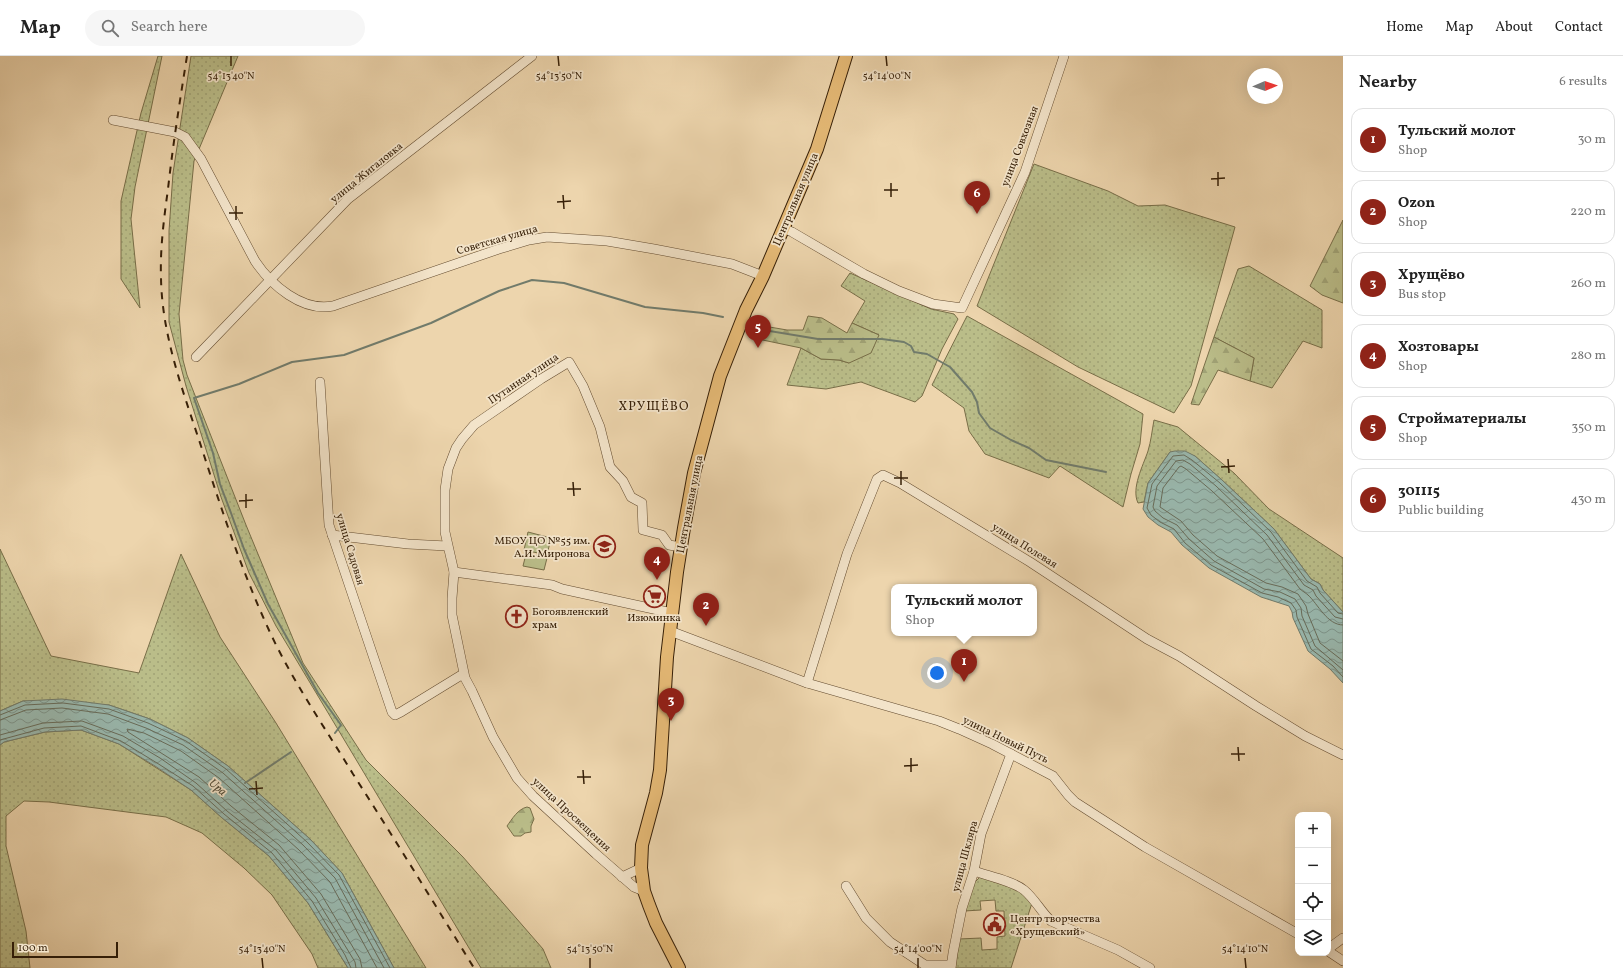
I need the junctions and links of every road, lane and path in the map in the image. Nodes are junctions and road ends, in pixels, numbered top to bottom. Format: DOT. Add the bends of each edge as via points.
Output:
graph roads {
  1 [pos="532,56"];
  2 [pos="846,56"];
  3 [pos="1064,56"];
  4 [pos="113,120"];
  5 [pos="783,228"];
  6 [pos="763,276"];
  7 [pos="271,280"];
  8 [pos="196,357"];
  9 [pos="320,382"];
  10 [pos="474,424"];
  11 [pos="332,535"];
  12 [pos="447,546"];
  13 [pos="680,547"];
  14 [pos="454,572"];
  15 [pos="672,613"];
  16 [pos="670,631"];
  17 [pos="464,674"];
  18 [pos="807,683"];
  19 [pos="1011,754"];
  20 [pos="1343,755"];
  21 [pos="641,868"];
  22 [pos="974,871"];
  23 [pos="622,877"];
  24 [pos="846,886"];
  25 [pos="644,891"];
  26 [pos="1295,932"];
  27 [pos="1343,938"];
  28 [pos="1331,948"];
  29 [pos="1331,952"];
  30 [pos="1343,961"];
  31 [pos="951,966"];
  32 [pos="679,968"];
  33 [pos="1150,968"];
  1 -- 7 [label="street, улица Жигаловка" via="348,199"];
  2 -- 5 [label="main road, Центральная улица" via="817,149"];
  3 -- 5 [label="street, улица Совхозная" via="1025,172 962,308 933,304 899,291"];
  4 -- 7 [label="street, Советская улица" via="175,132 185,137 201,159 255,261"];
  5 -- 6 [label="main road, Центральная улица"];
  6 -- 7 [label="street, Советская улица" via="732,264 654,249 607,241 555,237 535,239 499,249 329,307 302,302"];
  6 -- 13 [label="main road, Центральная улица" via="730,348 716,391 694,473"];
  7 -- 8 [label="street, улица Жигаловка"];
  9 -- 11 [label="street, улица Садовая" via="327,520"];
  10 -- 12 [label="street, улица Просвещения" via="458,444 446,476"];
  10 -- 13 [label="street, Путанная улица" via="569,362 584,386 600,427 610,467 623,481 631,497 642,503 643,530 662,535 668,545"];
  11 -- 12 [label="street"];
  11 -- 17 [label="street, улица Садовая" via="395,715"];
  12 -- 14 [label="street, улица Просвещения"];
  13 -- 15 [label="main road, Центральная улица"];
  14 -- 15 [label="street" via="552,585"];
  14 -- 17 [label="street, улица Просвещения" via="452,615"];
  15 -- 16 [label="main road, Центральная улица"];
  16 -- 18 [label="street, улица Новый Путь"];
  16 -- 21 [label="main road, Центральная улица" via="660,770 642,845"];
  17 -- 23 [label="street, улица Просвещения" via="493,737 519,781"];
  18 -- 19 [label="street, улица Новый Путь" via="939,721"];
  18 -- 20 [label="street, улица Полевая" via="847,554 877,479 883,475 1030,562 1147,639 1179,656 1305,736"];
  19 -- 22 [label="street, улица Шкляра" via="981,834"];
  19 -- 26 [label="street, улица Новый Путь" via="1053,776 1075,802 1145,847"];
  21 -- 23 [label="street"];
  21 -- 25 [label="main road, Центральная улица"];
  22 -- 31 [label="street, улица Шкляра" via="962,908"];
  22 -- 33 [label="street" via="1017,886 1024,890 1051,921 1118,950"];
  23 -- 25 [label="street, улица Просвещения"];
  24 -- 31 [label="street" via="866,918 890,942 925,965"];
  25 -- 32 [label="main road, Центральная улица" via="656,923"];
  27 -- 28 [label="street"];
  29 -- 30 [label="street"];
}
